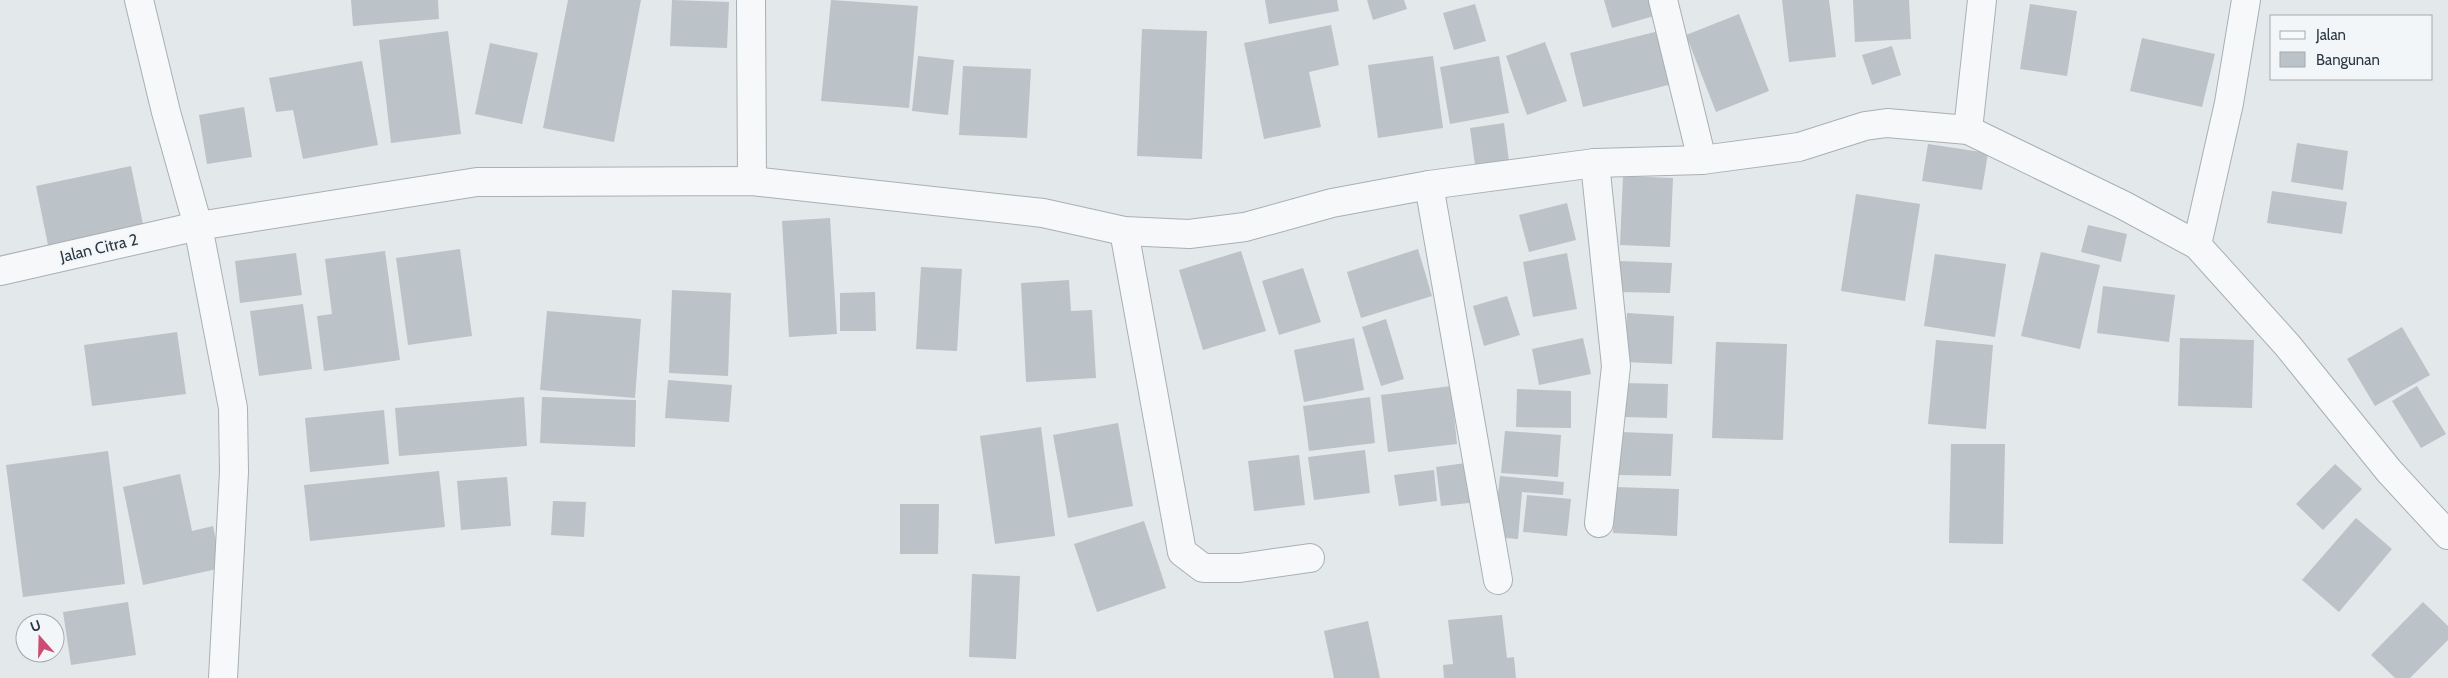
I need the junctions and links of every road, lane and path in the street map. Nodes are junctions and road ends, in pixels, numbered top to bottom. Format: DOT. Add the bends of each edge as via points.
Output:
graph roads {
  1 [pos="139,0"];
  2 [pos="751,0"];
  3 [pos="1663,0"];
  4 [pos="1982,0"];
  5 [pos="2246,0"];
  6 [pos="1968,130"];
  7 [pos="1702,160"];
  8 [pos="1595,163"];
  9 [pos="752,180"];
  10 [pos="1429,185"];
  11 [pos="198,226"];
  12 [pos="1124,231"];
  13 [pos="2197,245"];
  14 [pos="0,270"];
  15 [pos="1600,523"];
  16 [pos="2448,535"];
  17 [pos="1310,558"];
  18 [pos="1498,580"];
  19 [pos="223,678"];
  1 -- 11 [label="street"];
  2 -- 9 [label="street"];
  3 -- 7 [label="street"];
  4 -- 6 [label="street"];
  5 -- 13 [label="street" via="2229,103"];
  6 -- 7 [label="street, Jalan Citra 2" via="1887,123 1864,126 1799,147"];
  6 -- 13 [label="street" via="2123,205"];
  7 -- 8 [label="street, Jalan Citra 2"];
  8 -- 10 [label="street, Jalan Citra 2"];
  8 -- 15 [label="street" via="1616,366"];
  9 -- 11 [label="street, Jalan Citra 2" via="477,182"];
  9 -- 12 [label="street, Jalan Citra 2" via="1043,213"];
  10 -- 12 [label="street, Jalan Citra 2" via="1332,203 1245,227 1189,234"];
  10 -- 18 [label="street"];
  11 -- 14 [label="street, Jalan Citra 2"];
  11 -- 19 [label="street" via="233,408 234,472"];
  12 -- 17 [label="street" via="1182,552 1203,568 1240,568"];
  13 -- 16 [label="street" via="2288,346 2389,471"];
}
